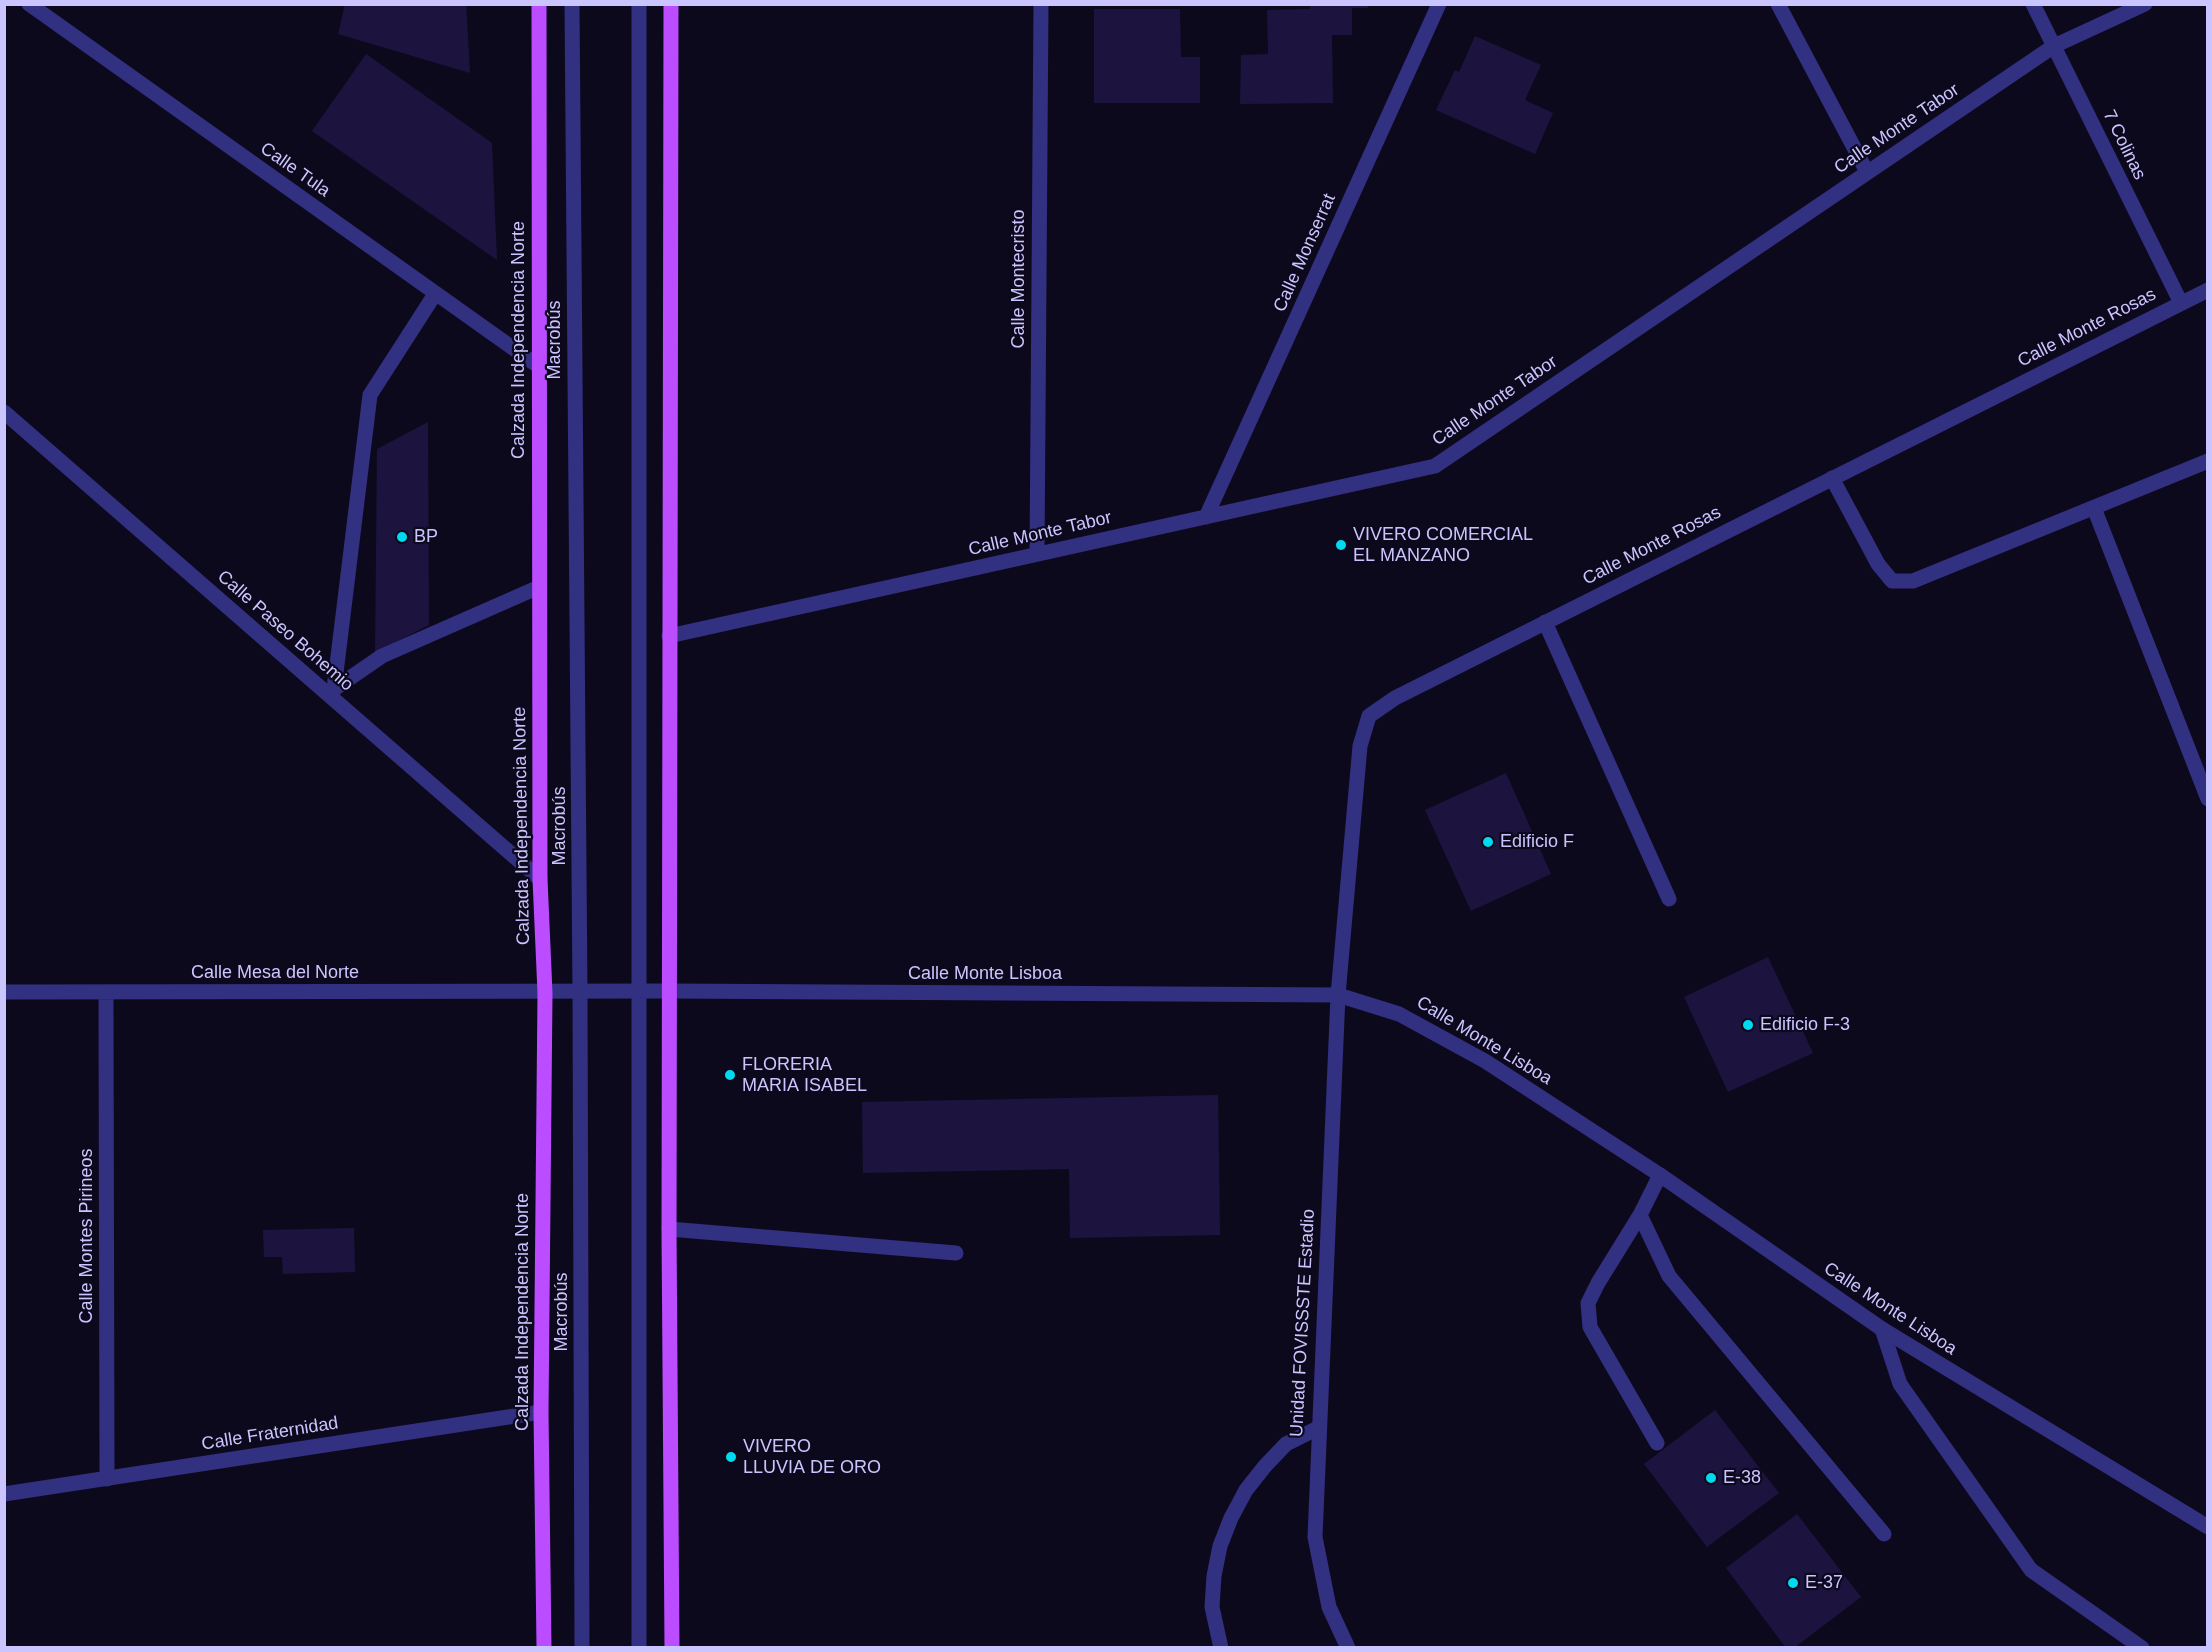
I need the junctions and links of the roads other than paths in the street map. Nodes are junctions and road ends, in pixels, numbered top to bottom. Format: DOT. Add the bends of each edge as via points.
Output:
graph roads {
  1 [pos="29,4"];
  2 [pos="539,4"];
  3 [pos="572,4"];
  4 [pos="639,4"];
  5 [pos="671,4"];
  6 [pos="1041,4"];
  7 [pos="1439,4"];
  8 [pos="1778,4"];
  9 [pos="2033,4"];
  10 [pos="2145,4"];
  11 [pos="2054,46"];
  12 [pos="1868,172"];
  13 [pos="2208,290"];
  14 [pos="435,294"];
  15 [pos="2181,303"];
  16 [pos="538,366"];
  17 [pos="4,412"];
  18 [pos="2208,461"];
  19 [pos="1832,478"];
  20 [pos="2094,508"];
  21 [pos="1206,517"];
  22 [pos="1037,554"];
  23 [pos="539,587"];
  24 [pos="1545,622"];
  25 [pos="669,636"];
  26 [pos="333,693"];
  27 [pos="2208,799"];
  28 [pos="540,879"];
  29 [pos="1669,899"];
  30 [pos="639,991"];
  31 [pos="670,991"];
  32 [pos="4,992"];
  33 [pos="580,992"];
  34 [pos="106,993"];
  35 [pos="545,993"];
  36 [pos="1338,995"];
  37 [pos="1660,1175"];
  38 [pos="1640,1215"];
  39 [pos="669,1229"];
  40 [pos="956,1253"];
  41 [pos="1882,1329"];
  42 [pos="541,1412"];
  43 [pos="1318,1428"];
  44 [pos="1658,1443"];
  45 [pos="107,1479"];
  46 [pos="4,1494"];
  47 [pos="2208,1527"];
  48 [pos="1884,1534"];
  49 [pos="544,1647"];
  50 [pos="582,1647"];
  51 [pos="639,1647"];
  52 [pos="672,1647"];
  53 [pos="1221,1647"];
  54 [pos="1348,1647"];
  55 [pos="2142,1647"];
  1 -- 14 [label="street, Calle Tula"];
  2 -- 16 [label="main road, Calzada Independencia Norte"];
  3 -- 33 [label="street, Macrobús"];
  4 -- 30 [label="street"];
  5 -- 25 [label="main road"];
  6 -- 22 [label="street, Calle Montecristo"];
  7 -- 21 [label="street, Calle Monserrat"];
  8 -- 12 [label="street"];
  9 -- 11 [label="street, 7 Colinas"];
  10 -- 11 [label="street, Calle Monte Tabor"];
  11 -- 12 [label="street, Calle Monte Tabor"];
  11 -- 15 [label="street, 7 Colinas"];
  12 -- 21 [label="street, Calle Monte Tabor" via="1435,466"];
  13 -- 15 [label="street, Calle Monte Rosas"];
  14 -- 16 [label="street, Calle Tula"];
  14 -- 26 [label="street" via="370,395"];
  15 -- 19 [label="street, Calle Monte Rosas"];
  16 -- 23 [label="main road, Calzada Independencia Norte"];
  17 -- 26 [label="street, Calle Paseo Bohemio"];
  18 -- 20 [label="street"];
  19 -- 20 [label="street" via="1878,564 1892,581 1912,581"];
  19 -- 24 [label="street, Calle Monte Rosas"];
  20 -- 27 [label="street"];
  21 -- 22 [label="street, Calle Monte Tabor"];
  22 -- 25 [label="street, Calle Monte Tabor"];
  23 -- 26 [label="street" via="382,656"];
  23 -- 28 [label="main road, Calzada Independencia Norte"];
  24 -- 29 [label="street"];
  24 -- 36 [label="street, Calle Monte Rosas" via="1395,698 1369,716 1360,746"];
  25 -- 31 [label="main road"];
  26 -- 28 [label="street, Calle Paseo Bohemio"];
  28 -- 35 [label="main road, Calzada Independencia Norte"];
  30 -- 31 [label="street, Calle Monte Lisboa"];
  30 -- 33 [label="street, Calle Monte Lisboa"];
  30 -- 51 [label="street"];
  31 -- 36 [label="street, Calle Monte Lisboa"];
  31 -- 39 [label="main road"];
  32 -- 34 [label="street, Calle Mesa del Norte"];
  33 -- 35 [label="street, Calle Monte Lisboa"];
  33 -- 50 [label="street, Macrobús"];
  34 -- 35 [label="street, Calle Mesa del Norte"];
  34 -- 45 [label="street, Calle Montes Pirineos"];
  35 -- 42 [label="main road, Calzada Independencia Norte"];
  36 -- 37 [label="street, Calle Monte Lisboa" via="1399,1014 1485,1061"];
  36 -- 43 [label="street, Unidad FOVISSSTE Estadio"];
  37 -- 38 [label="street"];
  37 -- 41 [label="street, Calle Monte Lisboa"];
  38 -- 44 [label="street" via="1588,1303 1590,1327"];
  38 -- 48 [label="street" via="1669,1276"];
  39 -- 40 [label="street"];
  39 -- 52 [label="main road"];
  41 -- 47 [label="street, Calle Monte Lisboa"];
  41 -- 55 [label="street" via="1900,1384 2031,1570"];
  42 -- 45 [label="street, Calle Fraternidad"];
  42 -- 49 [label="main road, Calzada Independencia Norte"];
  43 -- 53 [label="street" via="1286,1444 1246,1490 1232,1518 1220,1546 1212,1607"];
  43 -- 54 [label="street, Unidad FOVISSSTE Estadio" via="1315,1537 1329,1607"];
  45 -- 46 [label="street, Calle Fraternidad"];
}
